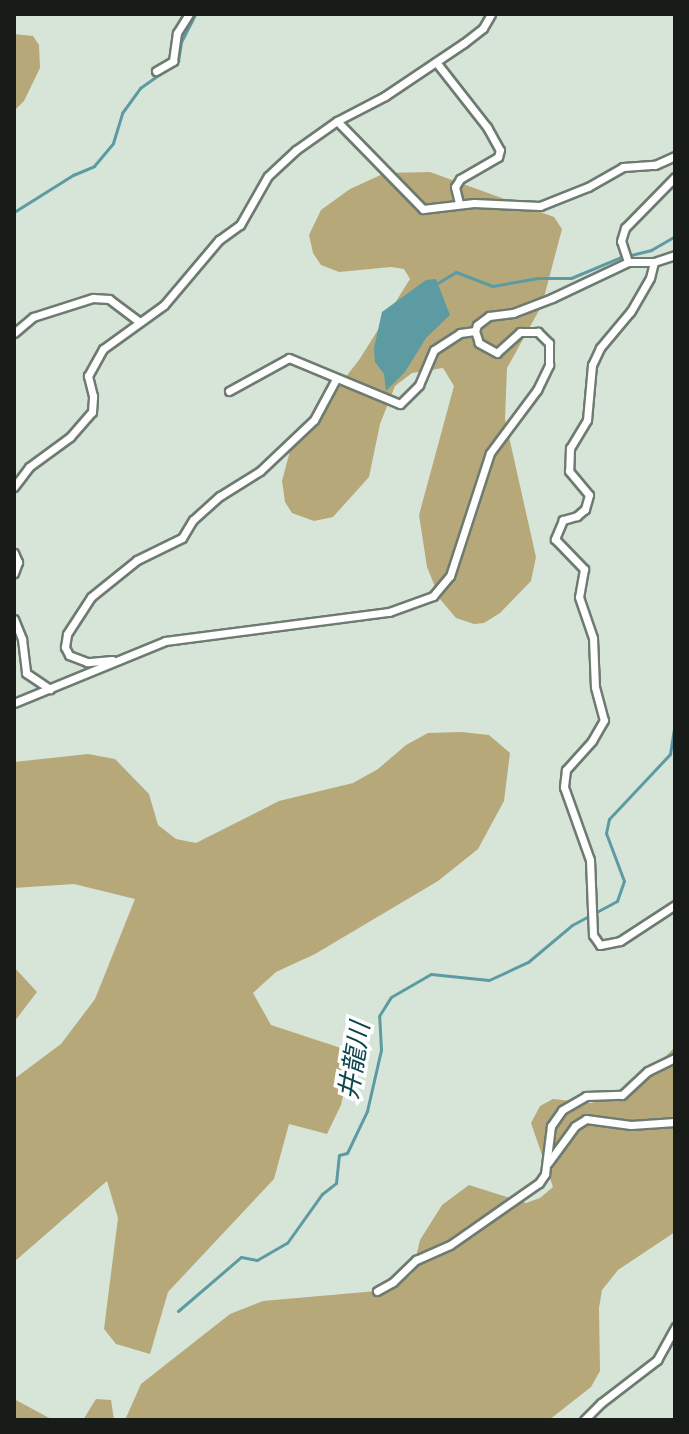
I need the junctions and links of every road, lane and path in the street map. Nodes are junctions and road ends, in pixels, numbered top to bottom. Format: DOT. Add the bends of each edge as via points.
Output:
graph roads {
  1 [pos="189,14"];
  2 [pos="491,14"];
  3 [pos="436,62"];
  4 [pos="156,71"];
  5 [pos="337,121"];
  6 [pos="675,156"];
  7 [pos="675,177"];
  8 [pos="459,203"];
  9 [pos="675,255"];
  10 [pos="628,262"];
  11 [pos="654,262"];
  12 [pos="138,321"];
  13 [pos="475,331"];
  14 [pos="14,333"];
  15 [pos="336,379"];
  16 [pos="229,391"];
  17 [pos="14,487"];
  18 [pos="14,553"];
  19 [pos="14,573"];
  20 [pos="14,619"];
  21 [pos="113,660"];
  22 [pos="51,689"];
  23 [pos="14,692"];
  24 [pos="29,696"];
  25 [pos="14,703"];
  26 [pos="675,905"];
  27 [pos="675,1058"];
  28 [pos="675,1122"];
  29 [pos="547,1165"];
  30 [pos="377,1291"];
  31 [pos="675,1327"];
  32 [pos="584,1420"];
  1 -- 4 [label="street" via="177,33 173,61"];
  2 -- 3 [label="street" via="483,28"];
  3 -- 5 [label="street"];
  3 -- 8 [label="street" via="500,150 498,157 460,179 455,187"];
  5 -- 8 [label="street" via="418,207"];
  5 -- 12 [label="street" via="268,176 240,225 219,240 164,305"];
  6 -- 8 [label="street" via="655,165 623,167 540,206"];
  7 -- 10 [label="street" via="625,228 621,241"];
  9 -- 11 [label="street"];
  10 -- 11 [label="street"];
  10 -- 13 [label="street" via="552,298 489,316"];
  11 -- 26 [label="street" via="630,312 592,365 587,420 570,448 569,471 589,495 585,509 563,520 555,539 584,569 579,597 593,638 595,687 604,720 566,770 564,787 590,860 593,935 600,945 620,941"];
  12 -- 14 [label="street" via="109,299 93,298 33,317"];
  12 -- 17 [label="street" via="103,349 91,367 92,412 70,437 29,467"];
  13 -- 15 [label="street" via="460,333 434,350 419,385 400,404"];
  13 -- 21 [label="street" via="479,343 497,353 520,332 538,332 549,343 549,365 490,453 450,576 433,596 389,612 165,641"];
  15 -- 16 [label="street" via="289,358"];
  15 -- 21 [label="street" via="314,420 260,471 220,496 182,538 137,560 91,597 67,634 65,647 87,662"];
  18 -- 19 [label="street"];
  20 -- 22 [label="street" via="26,673"];
  21 -- 22 [label="street"];
  22 -- 24 [label="street"];
  23 -- 24 [label="street"];
  24 -- 25 [label="street"];
  27 -- 29 [label="street" via="648,1071 622,1095 586,1096 562,1110 551,1126"];
  28 -- 29 [label="street" via="631,1125 586,1119"];
  29 -- 30 [label="street" via="527,1193 450,1245 416,1260"];
  31 -- 32 [label="street" via="657,1360"];
}
